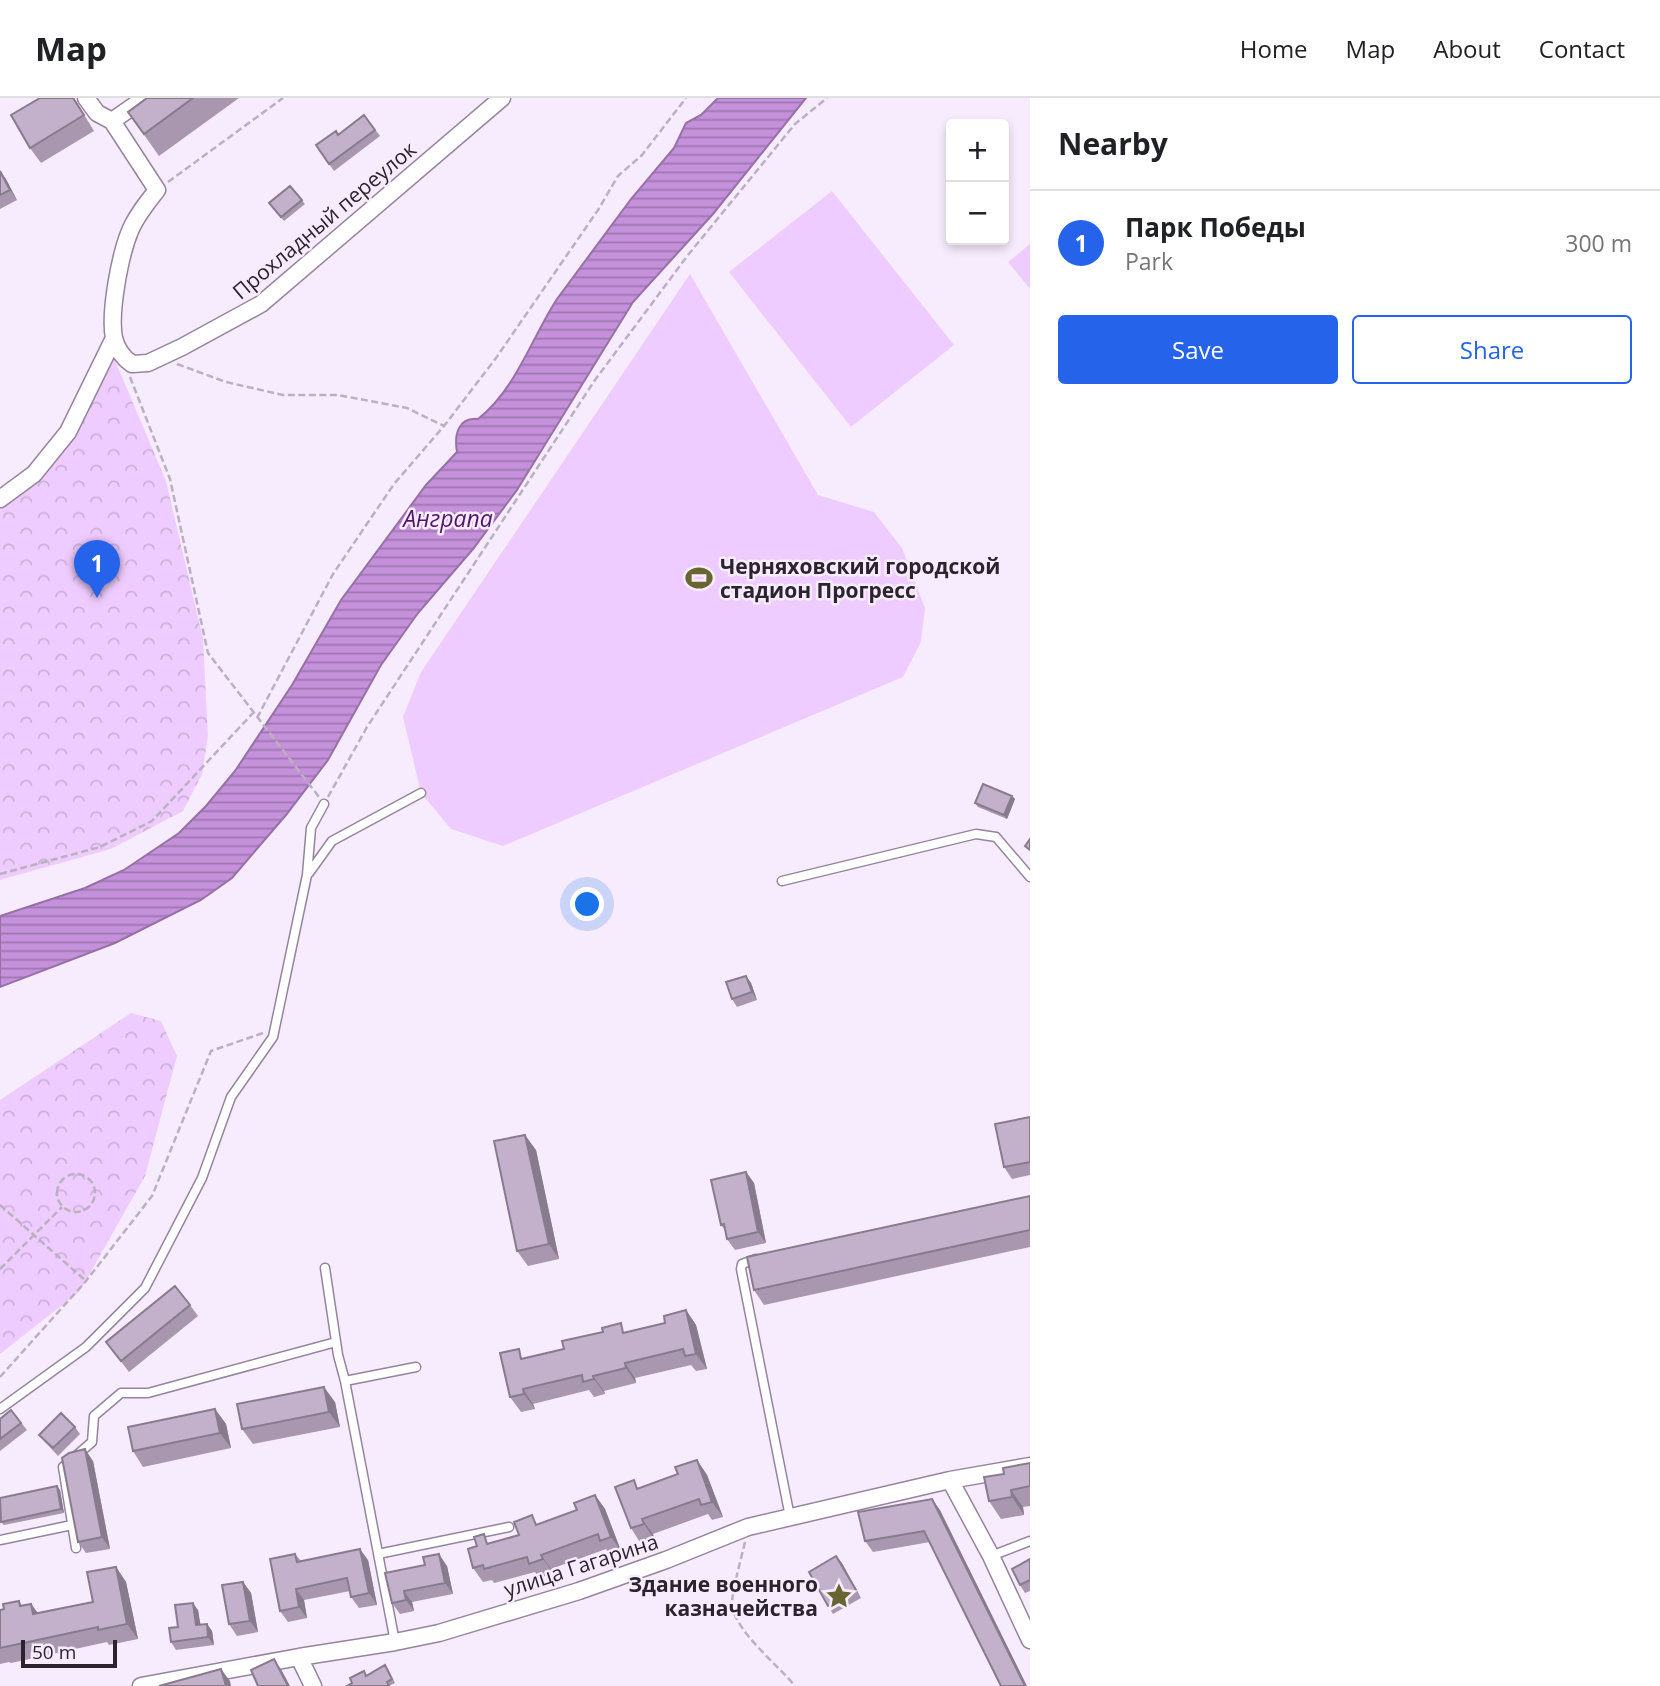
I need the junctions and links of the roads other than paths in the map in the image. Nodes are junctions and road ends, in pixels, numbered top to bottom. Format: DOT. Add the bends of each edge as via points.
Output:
graph roads {
  1 [pos="86,98"];
  2 [pos="145,98"];
  3 [pos="502,98"];
  4 [pos="113,121"];
  5 [pos="114,338"];
  6 [pos="0,499"];
  7 [pos="421,793"];
  8 [pos="324,804"];
  9 [pos="307,875"];
  10 [pos="1030,877"];
  11 [pos="782,881"];
  12 [pos="760,1258"];
  13 [pos="325,1268"];
  14 [pos="336,1342"];
  15 [pos="415,1367"];
  16 [pos="345,1381"];
  17 [pos="0,1409"];
  18 [pos="1030,1466"];
  19 [pos="950,1480"];
  20 [pos="790,1517"];
  21 [pos="72,1525"];
  22 [pos="509,1527"];
  23 [pos="0,1540"];
  24 [pos="1030,1541"];
  25 [pos="76,1548"];
  26 [pos="378,1555"];
  27 [pos="991,1556"];
  28 [pos="1030,1640"];
  29 [pos="396,1642"];
  30 [pos="299,1657"];
  31 [pos="141,1686"];
  32 [pos="313,1686"];
  1 -- 4 [label="street" via="96,113"];
  2 -- 4 [label="street"];
  3 -- 5 [label="street, Прохладный переулок" via="261,304 148,362 132,364"];
  4 -- 5 [label="street" via="157,190 129,234 114,298"];
  5 -- 6 [label="street" via="68,432 34,474"];
  7 -- 9 [label="lane" via="332,841"];
  8 -- 9 [label="lane" via="311,828"];
  9 -- 17 [label="lane" via="273,1037 231,1097 202,1178 145,1288 86,1347"];
  10 -- 11 [label="lane" via="996,837 976,834"];
  12 -- 20 [label="lane" via="747,1261 741,1269"];
  13 -- 14 [label="lane"];
  14 -- 16 [label="lane"];
  14 -- 21 [label="lane" via="148,1393 121,1393 94,1416 92,1442 64,1467"];
  15 -- 16 [label="lane"];
  16 -- 26 [label="lane"];
  18 -- 19 [label="street, улица Гагарина"];
  19 -- 20 [label="street, улица Гагарина"];
  19 -- 27 [label="street"];
  20 -- 29 [label="street, улица Гагарина" via="748,1527 579,1591"];
  21 -- 23 [label="lane"];
  21 -- 25 [label="lane"];
  22 -- 26 [label="lane"];
  24 -- 27 [label="lane"];
  26 -- 29 [label="lane"];
  27 -- 28 [label="street"];
  29 -- 30 [label="street, улица Гагарина"];
  30 -- 31 [label="street, улица Гагарина"];
  30 -- 32 [label="street"];
}
